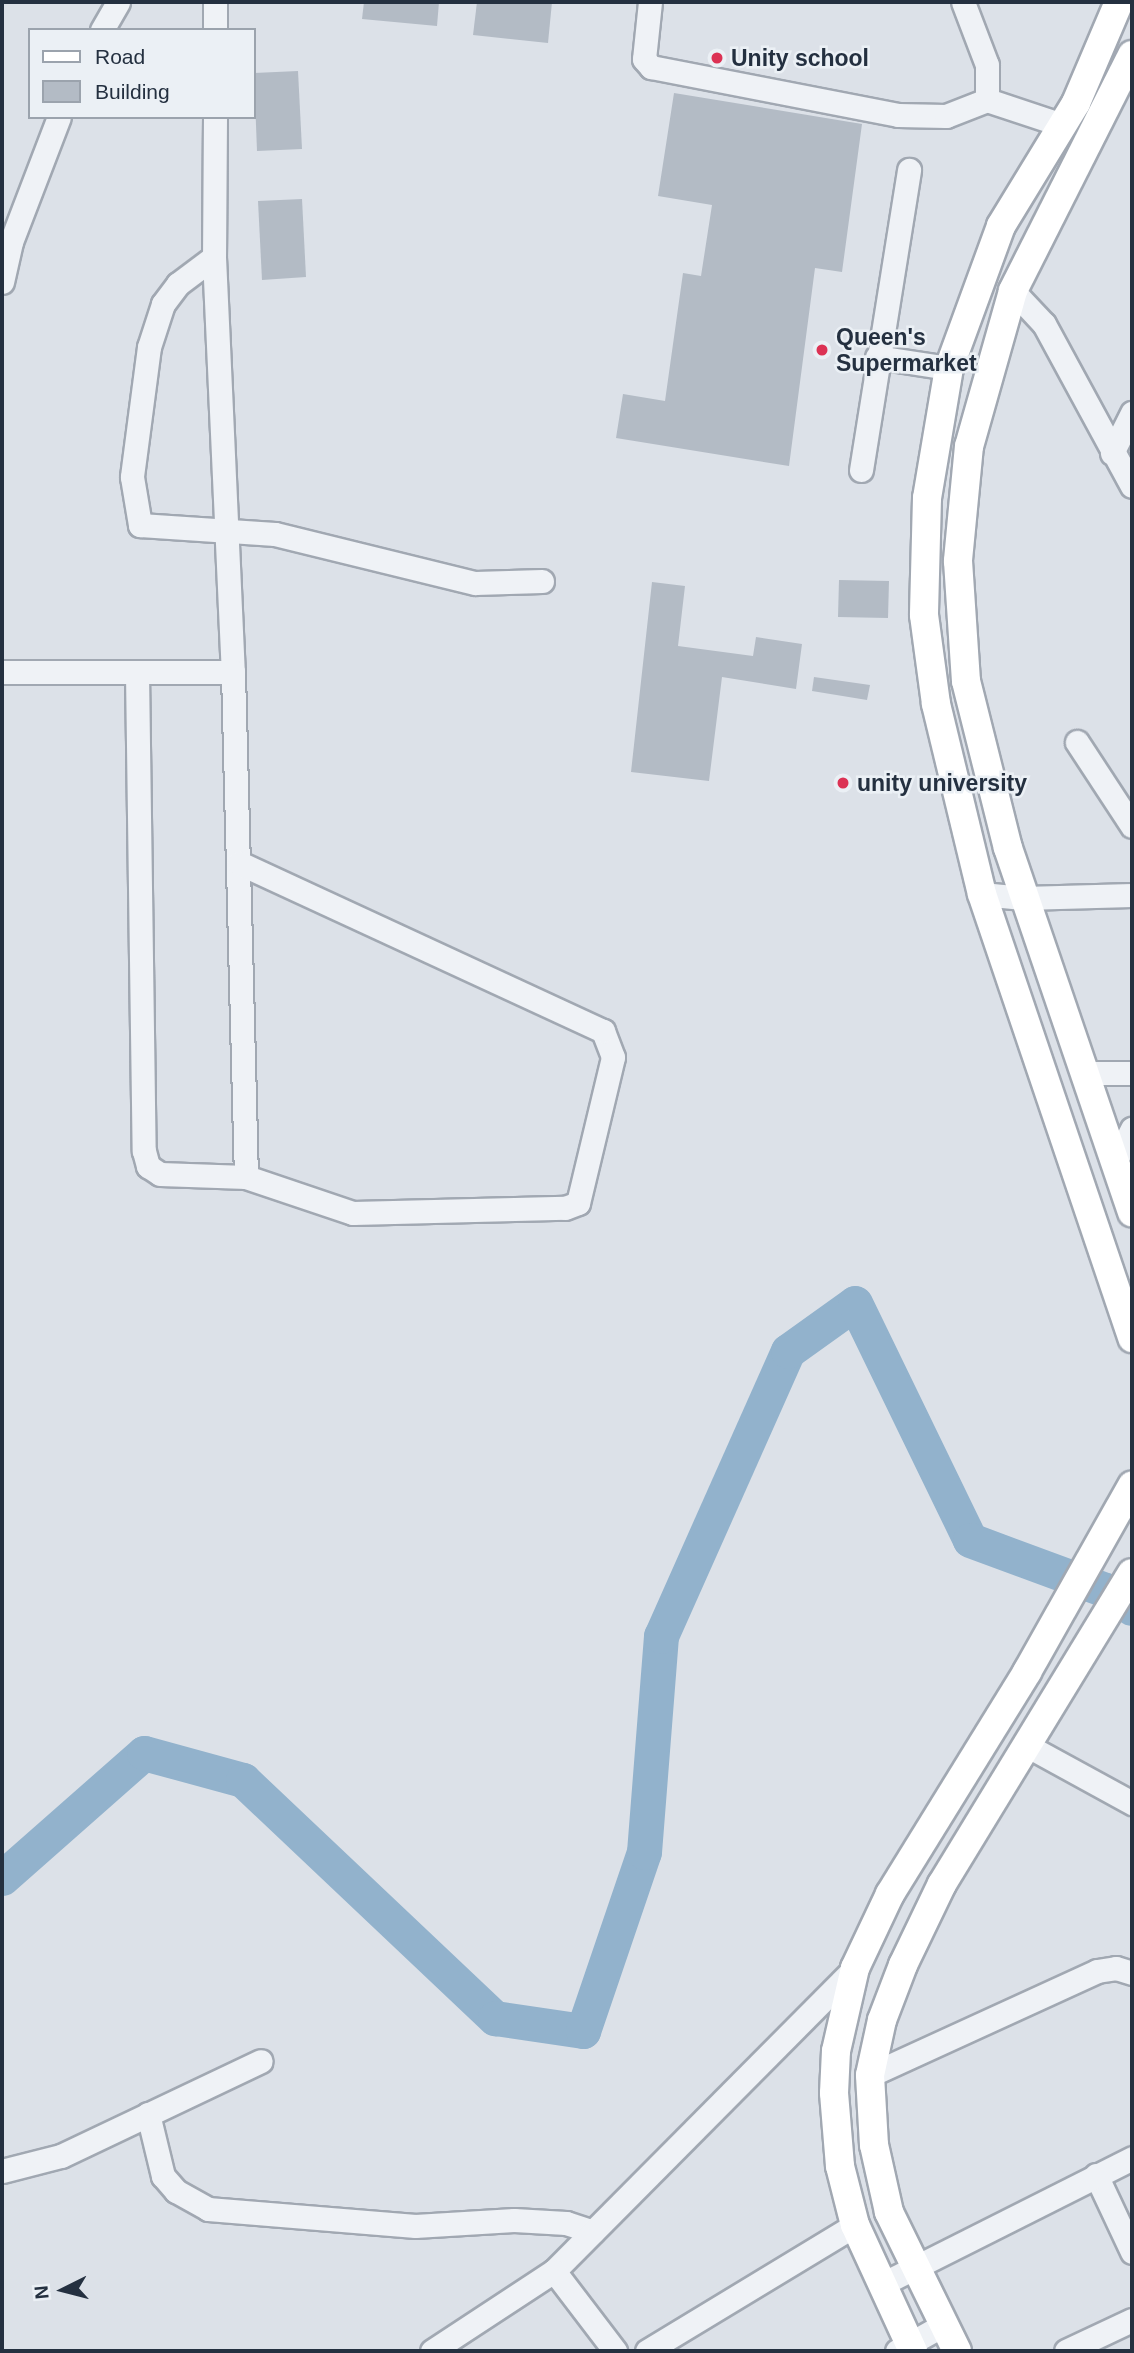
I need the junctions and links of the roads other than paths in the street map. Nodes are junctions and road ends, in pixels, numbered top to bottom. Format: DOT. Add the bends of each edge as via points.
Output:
graph roads {
  1 [pos="118,2"];
  2 [pos="215,2"];
  3 [pos="650,2"];
  4 [pos="963,2"];
  5 [pos="1119,2"];
  6 [pos="103,28"];
  7 [pos="215,28"];
  8 [pos="1130,67"];
  9 [pos="987,100"];
  10 [pos="58,119"];
  11 [pos="215,119"];
  12 [pos="1062,125"];
  13 [pos="909,170"];
  14 [pos="215,257"];
  15 [pos="2,282"];
  16 [pos="1013,291"];
  17 [pos="877,357"];
  18 [pos="949,368"];
  19 [pos="1132,413"];
  20 [pos="1112,453"];
  21 [pos="861,470"];
  22 [pos="1132,486"];
  23 [pos="227,530"];
  24 [pos="542,581"];
  25 [pos="2,672"];
  26 [pos="233,672"];
  27 [pos="137,673"];
  28 [pos="1077,742"];
  29 [pos="1132,826"];
  30 [pos="239,863"];
  31 [pos="982,894"];
  32 [pos="1132,895"];
  33 [pos="1023,898"];
  34 [pos="1085,1073"];
  35 [pos="1132,1073"];
  36 [pos="1132,1129"];
  37 [pos="1116,1158"];
  38 [pos="246,1177"];
  39 [pos="1132,1213"];
  40 [pos="1132,1338"];
  41 [pos="1129,1494"];
  42 [pos="1132,1573"];
  43 [pos="1026,1745"];
  44 [pos="1132,1803"];
  45 [pos="855,1968"];
  46 [pos="1132,1973"];
  47 [pos="842,2018"];
  48 [pos="882,2020"];
  49 [pos="261,2060"];
  50 [pos="870,2074"];
  51 [pos="148,2114"];
  52 [pos="1132,2158"];
  53 [pos="2,2171"];
  54 [pos="1096,2175"];
  55 [pos="855,2225"];
  56 [pos="593,2232"];
  57 [pos="1132,2252"];
  58 [pos="914,2266"];
  59 [pos="554,2271"];
  60 [pos="882,2284"];
  61 [pos="1132,2320"];
  62 [pos="943,2325"];
  63 [pos="907,2349"];
  64 [pos="432,2351"];
  65 [pos="615,2351"];
  66 [pos="647,2351"];
  67 [pos="957,2351"];
  68 [pos="1066,2351"];
  1 -- 6 [label="street"];
  2 -- 7 [label="street"];
  3 -- 9 [label="street" via="644,59 651,67 898,115 946,117"];
  4 -- 9 [label="street" via="987,65"];
  5 -- 12 [label="main road"];
  8 -- 16 [label="main road"];
  9 -- 12 [label="street"];
  10 -- 15 [label="street" via="11,242"];
  11 -- 14 [label="street"];
  12 -- 18 [label="main road" via="1001,226"];
  13 -- 17 [label="street"];
  14 -- 23 [label="street"];
  14 -- 23 [label="street" via="178,284 163,304 149,347 132,477 141,525"];
  16 -- 20 [label="street" via="1044,324"];
  16 -- 33 [label="main road" via="969,446 958,561 966,681"];
  17 -- 18 [label="street"];
  17 -- 21 [label="street"];
  18 -- 31 [label="main road" via="927,498 924,615 936,704"];
  19 -- 20 [label="street"];
  20 -- 22 [label="street"];
  23 -- 24 [label="street" via="275,534 475,583"];
  23 -- 26 [label="street"];
  25 -- 27 [label="street"];
  26 -- 27 [label="street"];
  26 -- 30 [label="street"];
  27 -- 38 [label="street" via="144,1151 148,1166 160,1174"];
  28 -- 29 [label="street"];
  30 -- 38 [label="street"];
  30 -- 38 [label="street" via="603,1031 613,1057 584,1189 578,1203 565,1208 352,1213"];
  31 -- 33 [label="street"];
  31 -- 40 [label="main road"];
  32 -- 33 [label="street"];
  33 -- 34 [label="main road"];
  34 -- 35 [label="street"];
  34 -- 37 [label="main road"];
  36 -- 37 [label="street"];
  37 -- 39 [label="main road"];
  41 -- 45 [label="main road" via="1027,1672 890,1894"];
  42 -- 43 [label="main road"];
  43 -- 44 [label="street"];
  43 -- 48 [label="main road" via="942,1884"];
  45 -- 47 [label="main road"];
  45 -- 56 [label="street"];
  46 -- 50 [label="street" via="1116,1968 1097,1971"];
  47 -- 48 [label="main road"];
  47 -- 55 [label="main road" via="836,2050 836,2133"];
  48 -- 50 [label="main road"];
  49 -- 51 [label="street"];
  50 -- 58 [label="main road" via="874,2145 889,2212"];
  51 -- 53 [label="street" via="61,2156"];
  51 -- 56 [label="street" via="163,2176 176,2191 208,2209 415,2226 514,2220 566,2223"];
  52 -- 54 [label="street"];
  54 -- 57 [label="street"];
  54 -- 58 [label="street"];
  55 -- 60 [label="main road"];
  55 -- 66 [label="street"];
  56 -- 59 [label="street"];
  58 -- 60 [label="street"];
  58 -- 62 [label="main road"];
  59 -- 64 [label="street"];
  59 -- 65 [label="street"];
  60 -- 63 [label="main road"];
  61 -- 68 [label="street"];
  62 -- 63 [label="street"];
  62 -- 67 [label="main road"];
}
